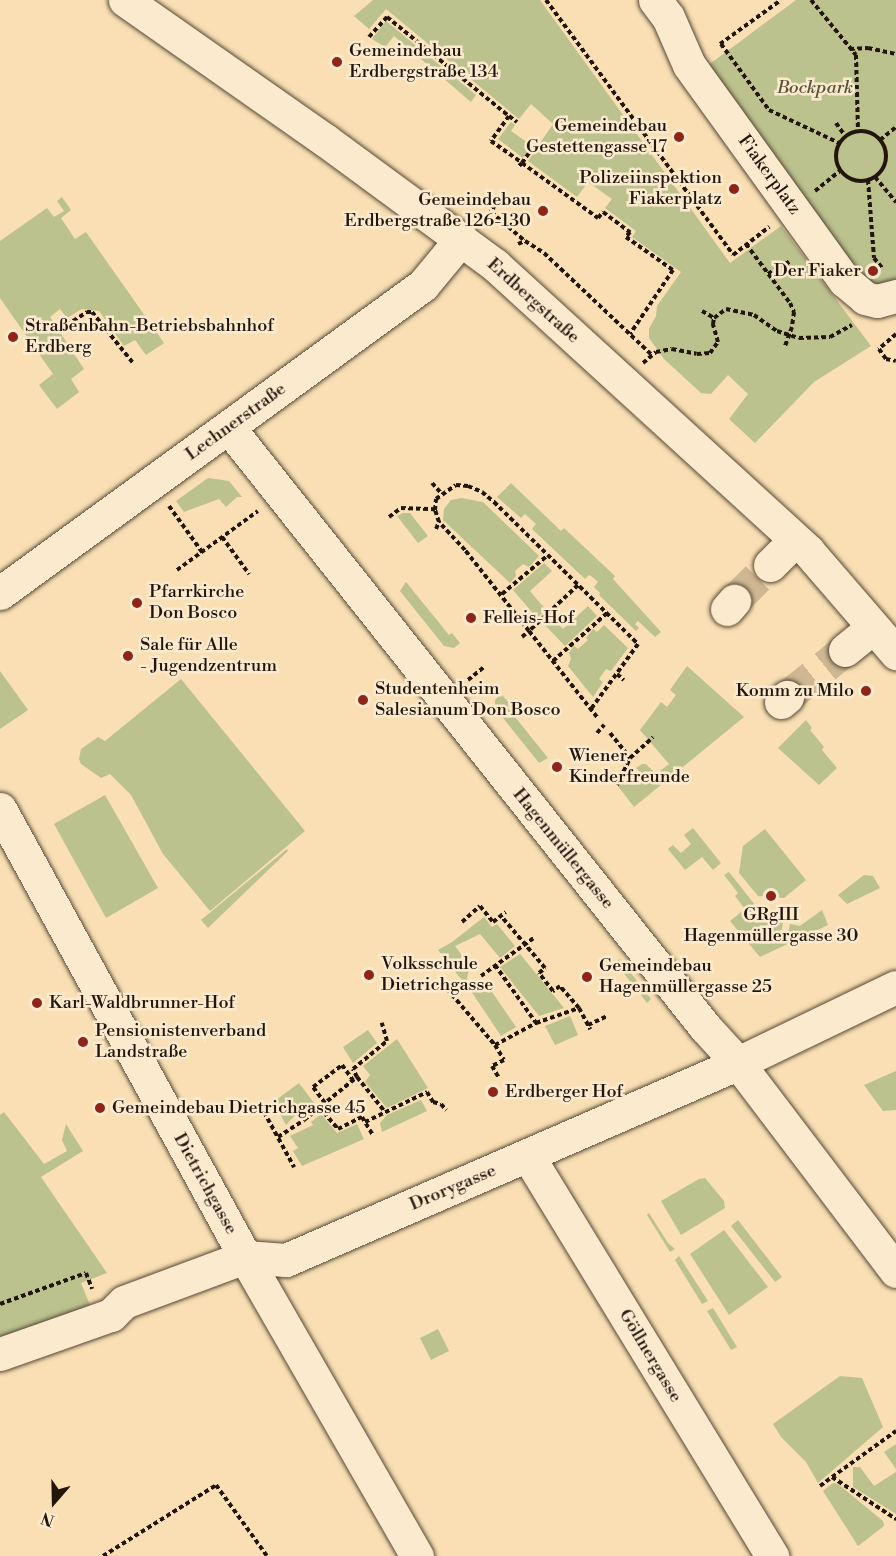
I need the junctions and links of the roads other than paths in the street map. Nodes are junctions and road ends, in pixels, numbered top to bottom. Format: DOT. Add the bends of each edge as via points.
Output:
graph roads {
  1 [pos="125,0"];
  2 [pos="662,9"];
  3 [pos="461,239"];
  4 [pos="893,298"];
  5 [pos="229,428"];
  6 [pos="795,540"];
  7 [pos="770,565"];
  8 [pos="0,593"];
  9 [pos="873,627"];
  10 [pos="845,650"];
  11 [pos="896,653"];
  12 [pos="0,809"];
  13 [pos="896,987"];
  14 [pos="738,1064"];
  15 [pos="528,1156"];
  16 [pos="245,1257"];
  17 [pos="896,1271"];
  18 [pos="0,1354"];
  19 [pos="417,1556"];
  20 [pos="772,1556"];
  1 -- 3 [label="street, Erdbergstraße"];
  2 -- 4 [label="street, Fiakerplatz" via="689,65 845,281 865,298"];
  3 -- 5 [label="street, Lechnerstraße" via="423,285"];
  3 -- 6 [label="street, Erdbergstraße" via="521,288"];
  5 -- 8 [label="street, Lechnerstraße"];
  5 -- 14 [label="street, Hagenmüllergasse"];
  6 -- 7 [label="street"];
  6 -- 9 [label="street, Erdbergstraße"];
  9 -- 10 [label="street"];
  9 -- 11 [label="street, Erdbergstraße"];
  12 -- 16 [label="street, Dietrichgasse"];
  13 -- 14 [label="street, Drorygasse"];
  14 -- 15 [label="street, Drorygasse"];
  14 -- 17 [label="street, Hagenmüllergasse"];
  15 -- 16 [label="street, Drorygasse" via="286,1260"];
  15 -- 20 [label="street, Göllnergasse"];
  16 -- 18 [label="street, Drorygasse" via="124,1302 111,1315"];
  16 -- 19 [label="street, Dietrichgasse"];
}
